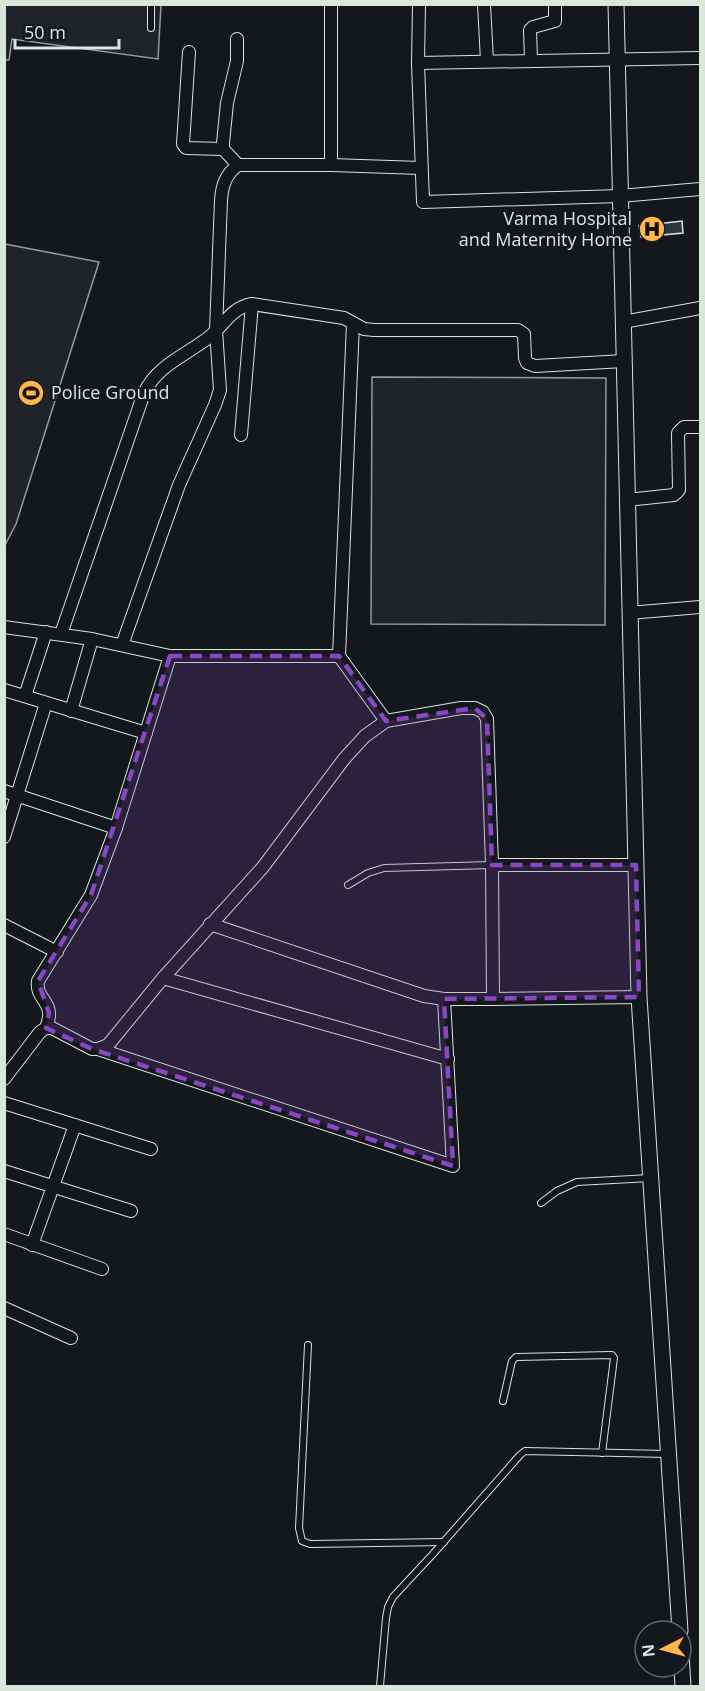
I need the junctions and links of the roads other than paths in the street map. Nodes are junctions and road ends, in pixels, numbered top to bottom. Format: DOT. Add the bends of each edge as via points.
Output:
graph roads {
  1 [pos="151,4"];
  2 [pos="331,4"];
  3 [pos="419,4"];
  4 [pos="484,4"];
  5 [pos="555,4"];
  6 [pos="616,4"];
  7 [pos="152,28"];
  8 [pos="237,39"];
  9 [pos="189,52"];
  10 [pos="700,58"];
  11 [pos="617,59"];
  12 [pos="531,60"];
  13 [pos="487,61"];
  14 [pos="418,63"];
  15 [pos="223,149"];
  16 [pos="238,165"];
  17 [pos="331,165"];
  18 [pos="421,168"];
  19 [pos="700,189"];
  20 [pos="620,196"];
  21 [pos="252,304"];
  22 [pos="700,308"];
  23 [pos="623,322"];
  24 [pos="353,323"];
  25 [pos="216,330"];
  26 [pos="624,361"];
  27 [pos="700,427"];
  28 [pos="241,435"];
  29 [pos="627,500"];
  30 [pos="700,607"];
  31 [pos="629,614"];
  32 [pos="4,627"];
  33 [pos="46,632"];
  34 [pos="61,634"];
  35 [pos="92,639"];
  36 [pos="122,645"];
  37 [pos="170,656"];
  38 [pos="339,656"];
  39 [pos="4,690"];
  40 [pos="25,696"];
  41 [pos="46,703"];
  42 [pos="71,711"];
  43 [pos="386,721"];
  44 [pos="146,733"];
  45 [pos="4,791"];
  46 [pos="17,796"];
  47 [pos="116,828"];
  48 [pos="4,837"];
  49 [pos="492,865"];
  50 [pos="636,865"];
  51 [pos="348,885"];
  52 [pos="210,924"];
  53 [pos="4,925"];
  54 [pos="57,952"];
  55 [pos="163,978"];
  56 [pos="639,997"];
  57 [pos="444,999"];
  58 [pos="493,999"];
  59 [pos="46,1028"];
  60 [pos="98,1049"];
  61 [pos="448,1059"];
  62 [pos="4,1079"];
  63 [pos="4,1103"];
  64 [pos="75,1125"];
  65 [pos="151,1149"];
  66 [pos="4,1171"];
  67 [pos="650,1178"];
  68 [pos="53,1187"];
  69 [pos="542,1203"];
  70 [pos="131,1211"];
  71 [pos="4,1234"];
  72 [pos="32,1245"];
  73 [pos="102,1269"];
  74 [pos="4,1308"];
  75 [pos="72,1338"];
  76 [pos="308,1345"];
  77 [pos="503,1401"];
  78 [pos="602,1453"];
  79 [pos="668,1454"];
  80 [pos="444,1542"];
  81 [pos="679,1619"];
  82 [pos="380,1686"];
  1 -- 7 [label="lane"];
  2 -- 17 [label="street"];
  3 -- 14 [label="street"];
  4 -- 13 [label="street"];
  5 -- 12 [label="street" via="555,21 530,30"];
  6 -- 11 [label="street"];
  8 -- 15 [label="street"];
  9 -- 15 [label="street" via="184,147"];
  10 -- 11 [label="street"];
  11 -- 12 [label="street"];
  11 -- 20 [label="street"];
  12 -- 13 [label="street"];
  13 -- 14 [label="street"];
  14 -- 18 [label="street"];
  15 -- 16 [label="street"];
  16 -- 17 [label="street"];
  16 -- 25 [label="street" via="230,171 222,190"];
  17 -- 18 [label="street"];
  18 -- 20 [label="street" via="423,201"];
  19 -- 20 [label="street"];
  20 -- 23 [label="street"];
  21 -- 24 [label="street" via="344,318"];
  21 -- 25 [label="street" via="236,309"];
  21 -- 28 [label="street"];
  22 -- 23 [label="street"];
  23 -- 26 [label="street"];
  24 -- 26 [label="street" via="374,330 518,330 524,334 527,363 535,366"];
  24 -- 38 [label="street"];
  25 -- 34 [label="street" via="150,380"];
  25 -- 36 [label="street" via="218,398 179,485"];
  26 -- 29 [label="street"];
  27 -- 29 [label="street" via="684,428 678,433 678,493"];
  29 -- 31 [label="street"];
  30 -- 31 [label="street"];
  31 -- 50 [label="street"];
  32 -- 33 [label="street"];
  33 -- 34 [label="street"];
  33 -- 40 [label="street"];
  34 -- 35 [label="street"];
  35 -- 36 [label="street"];
  35 -- 42 [label="street"];
  36 -- 37 [label="street"];
  37 -- 38 [label="street"];
  37 -- 44 [label="street"];
  38 -- 43 [label="street"];
  39 -- 40 [label="street"];
  40 -- 41 [label="street"];
  41 -- 42 [label="street"];
  41 -- 46 [label="street"];
  42 -- 44 [label="street"];
  43 -- 49 [label="street" via="461,708 483,712 487,719"];
  43 -- 52 [label="street" via="344,759 262,867"];
  44 -- 47 [label="street"];
  45 -- 46 [label="street"];
  46 -- 47 [label="street"];
  46 -- 48 [label="street"];
  47 -- 54 [label="street" via="91,895"];
  49 -- 50 [label="street"];
  49 -- 51 [label="lane" via="384,868"];
  49 -- 58 [label="street"];
  50 -- 56 [label="street"];
  52 -- 55 [label="street"];
  52 -- 57 [label="street" via="423,996"];
  53 -- 54 [label="street"];
  54 -- 59 [label="street" via="38,981 38,993 49,1013"];
  55 -- 60 [label="street" via="108,1045"];
  55 -- 61 [label="street"];
  56 -- 58 [label="street"];
  56 -- 67 [label="street"];
  57 -- 58 [label="street"];
  57 -- 61 [label="street"];
  59 -- 60 [label="street"];
  59 -- 62 [label="street"];
  60 -- 61 [label="street" via="453,1166"];
  63 -- 64 [label="street"];
  64 -- 65 [label="street"];
  64 -- 68 [label="street"];
  66 -- 68 [label="street"];
  67 -- 69 [label="lane" via="577,1182"];
  67 -- 79 [label="street"];
  68 -- 70 [label="street"];
  68 -- 72 [label="street"];
  71 -- 72 [label="street"];
  72 -- 73 [label="street"];
  74 -- 75 [label="street"];
  76 -- 80 [label="lane" via="302,1541"];
  77 -- 78 [label="lane" via="516,1357 612,1354"];
  78 -- 79 [label="lane"];
  78 -- 80 [label="lane" via="525,1451"];
  79 -- 81 [label="street"];
  80 -- 82 [label="lane" via="388,1607"];
}
